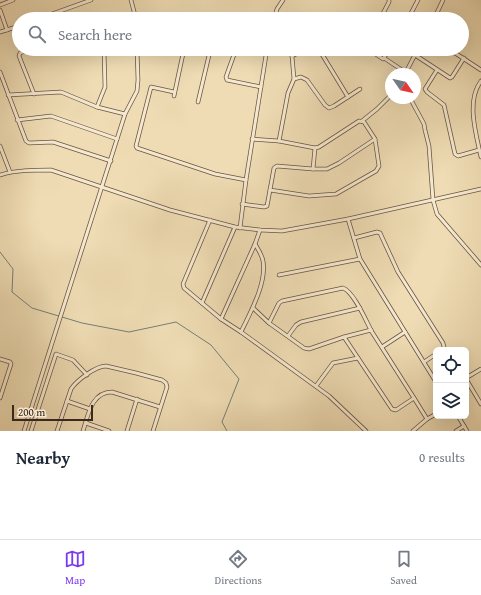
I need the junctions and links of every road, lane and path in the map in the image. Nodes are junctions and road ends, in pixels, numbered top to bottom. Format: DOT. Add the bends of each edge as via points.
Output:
graph roads {
  1 [pos="13,0"];
  2 [pos="91,0"];
  3 [pos="131,0"];
  4 [pos="283,0"];
  5 [pos="389,0"];
  6 [pos="418,0"];
  7 [pos="443,0"];
  8 [pos="0,5"];
  9 [pos="0,10"];
  10 [pos="58,12"];
  11 [pos="134,12"];
  12 [pos="276,12"];
  13 [pos="383,12"];
  14 [pos="412,12"];
  15 [pos="437,12"];
  16 [pos="12,28"];
  17 [pos="7,30"];
  18 [pos="0,32"];
  19 [pos="19,56"];
  20 [pos="104,56"];
  21 [pos="137,56"];
  22 [pos="182,56"];
  23 [pos="209,56"];
  24 [pos="233,56"];
  25 [pos="266,56"];
  26 [pos="292,56"];
  27 [pos="323,56"];
  28 [pos="379,56"];
  29 [pos="414,56"];
  30 [pos="416,56"];
  31 [pos="461,56"];
  32 [pos="384,58"];
  33 [pos="464,58"];
  34 [pos="399,68"];
  35 [pos="407,68"];
  36 [pos="437,70"];
  37 [pos="481,70"];
  38 [pos="0,72"];
  39 [pos="294,79"];
  40 [pos="481,80"];
  41 [pos="261,87"];
  42 [pos="360,89"];
  43 [pos="174,92"];
  44 [pos="34,94"];
  45 [pos="8,96"];
  46 [pos="174,96"];
  47 [pos="348,97"];
  48 [pos="385,101"];
  49 [pos="198,102"];
  50 [pos="413,104"];
  51 [pos="97,107"];
  52 [pos="125,114"];
  53 [pos="17,120"];
  54 [pos="362,121"];
  55 [pos="481,126"];
  56 [pos="475,128"];
  57 [pos="117,139"];
  58 [pos="252,139"];
  59 [pos="375,139"];
  60 [pos="279,141"];
  61 [pos="0,146"];
  62 [pos="315,148"];
  63 [pos="479,150"];
  64 [pos="481,157"];
  65 [pos="111,161"];
  66 [pos="313,169"];
  67 [pos="10,172"];
  68 [pos="0,175"];
  69 [pos="246,180"];
  70 [pos="102,188"];
  71 [pos="481,189"];
  72 [pos="270,190"];
  73 [pos="433,200"];
  74 [pos="242,204"];
  75 [pos="348,219"];
  76 [pos="210,220"];
  77 [pos="235,227"];
  78 [pos="240,228"];
  79 [pos="260,230"];
  80 [pos="354,238"];
  81 [pos="255,244"];
  82 [pos="360,259"];
  83 [pos="481,265"];
  84 [pos="279,275"];
  85 [pos="202,303"];
  86 [pos="253,308"];
  87 [pos="360,308"];
  88 [pos="221,319"];
  89 [pos="269,323"];
  90 [pos="371,330"];
  91 [pos="241,332"];
  92 [pos="405,332"];
  93 [pos="288,336"];
  94 [pos="344,337"];
  95 [pos="382,346"];
  96 [pos="444,347"];
  97 [pos="50,352"];
  98 [pos="56,354"];
  99 [pos="433,356"];
  100 [pos="358,358"];
  101 [pos="0,359"];
  102 [pos="424,362"];
  103 [pos="481,369"];
  104 [pos="87,375"];
  105 [pos="433,377"];
  106 [pos="469,377"];
  107 [pos="468,383"];
  108 [pos="316,386"];
  109 [pos="0,398"];
  110 [pos="414,398"];
  111 [pos="137,399"];
  112 [pos="67,401"];
  113 [pos="481,404"];
  114 [pos="160,407"];
  115 [pos="90,409"];
  116 [pos="433,416"];
  117 [pos="427,419"];
  118 [pos="460,419"];
  119 [pos="86,423"];
  120 [pos="464,426"];
  121 [pos="24,431"];
  122 [pos="31,431"];
  123 [pos="57,431"];
  124 [pos="83,431"];
  125 [pos="109,431"];
  126 [pos="128,431"];
  127 [pos="152,431"];
  128 [pos="366,431"];
  129 [pos="413,431"];
  130 [pos="456,431"];
  131 [pos="467,431"];
  1 -- 8 [label="street"];
  2 -- 10 [label="street"];
  3 -- 11 [label="street"];
  4 -- 12 [label="street"];
  5 -- 13 [label="street"];
  6 -- 14 [label="street"];
  7 -- 15 [label="street"];
  9 -- 17 [label="street"];
  16 -- 17 [label="street"];
  17 -- 18 [label="street"];
  19 -- 44 [label="street"];
  20 -- 51 [label="street" via="105,87"];
  21 -- 52 [label="street" via="137,91"];
  22 -- 43 [label="street"];
  23 -- 49 [label="street"];
  24 -- 41 [label="street" via="227,80"];
  25 -- 41 [label="street"];
  26 -- 39 [label="street"];
  27 -- 47 [label="street"];
  28 -- 32 [label="street"];
  29 -- 35 [label="street"];
  30 -- 36 [label="street"];
  31 -- 33 [label="street"];
  32 -- 34 [label="street"];
  33 -- 36 [label="street" via="451,78"];
  33 -- 37 [label="street"];
  36 -- 63 [label="street" via="425,89 444,105 455,154 458,156"];
  38 -- 45 [label="street"];
  39 -- 47 [label="street" via="301,77 307,80 329,108"];
  39 -- 60 [label="street" via="288,93"];
  40 -- 56 [label="street" via="475,92"];
  41 -- 58 [label="street"];
  42 -- 47 [label="street"];
  43 -- 46 [label="street"];
  43 -- 69 [label="street" via="151,87 137,148 215,174"];
  44 -- 45 [label="street"];
  44 -- 51 [label="street" via="61,92"];
  45 -- 53 [label="street"];
  48 -- 54 [label="street"];
  50 -- 73 [label="street" via="424,124 429,146"];
  51 -- 52 [label="street"];
  52 -- 57 [label="street"];
  53 -- 57 [label="street" via="51,116"];
  53 -- 65 [label="street" via="28,142 53,142"];
  54 -- 59 [label="street"];
  54 -- 62 [label="street"];
  55 -- 56 [label="street"];
  56 -- 63 [label="street"];
  57 -- 65 [label="street"];
  58 -- 60 [label="street"];
  58 -- 69 [label="street"];
  59 -- 66 [label="street" via="340,163 327,169"];
  59 -- 72 [label="street" via="378,169 336,194 309,196"];
  60 -- 62 [label="street"];
  61 -- 67 [label="street"];
  62 -- 66 [label="street"];
  63 -- 64 [label="street"];
  65 -- 70 [label="street"];
  66 -- 72 [label="street" via="277,166 274,168"];
  67 -- 68 [label="street"];
  67 -- 70 [label="street" via="51,170"];
  69 -- 74 [label="street"];
  70 -- 76 [label="street"];
  70 -- 97 [label="street"];
  71 -- 73 [label="street"];
  72 -- 74 [label="street" via="267,206"];
  73 -- 75 [label="street"];
  73 -- 83 [label="street" via="437,214"];
  74 -- 78 [label="street"];
  75 -- 79 [label="street" via="282,231"];
  75 -- 80 [label="street"];
  76 -- 77 [label="street"];
  76 -- 85 [label="street" via="184,284 184,288"];
  77 -- 78 [label="street"];
  77 -- 85 [label="street"];
  78 -- 79 [label="street"];
  79 -- 81 [label="street"];
  80 -- 82 [label="street"];
  80 -- 96 [label="street" via="380,233 398,272"];
  81 -- 86 [label="street" via="263,261 263,278"];
  81 -- 88 [label="street"];
  82 -- 84 [label="street"];
  82 -- 92 [label="street"];
  85 -- 88 [label="street"];
  86 -- 89 [label="street"];
  86 -- 91 [label="street"];
  87 -- 89 [label="street" via="348,290 343,288 282,301"];
  87 -- 90 [label="street"];
  87 -- 93 [label="street" via="301,322"];
  88 -- 91 [label="street"];
  89 -- 93 [label="street"];
  90 -- 94 [label="street"];
  90 -- 95 [label="street"];
  91 -- 108 [label="street"];
  92 -- 95 [label="street"];
  92 -- 102 [label="street"];
  93 -- 94 [label="street" via="309,349"];
  94 -- 100 [label="street"];
  95 -- 110 [label="street"];
  97 -- 98 [label="street"];
  97 -- 121 [label="street"];
  98 -- 104 [label="street" via="73,360"];
  98 -- 122 [label="street"];
  99 -- 102 [label="street"];
  100 -- 108 [label="street" via="333,363"];
  100 -- 110 [label="street" via="392,409 396,410"];
  101 -- 109 [label="street" via="11,364"];
  102 -- 105 [label="street"];
  103 -- 106 [label="street"];
  104 -- 112 [label="street" via="71,389"];
  104 -- 114 [label="street" via="98,367 106,366 162,380 167,387"];
  107 -- 113 [label="street"];
  108 -- 128 [label="street"];
  110 -- 117 [label="street"];
  111 -- 114 [label="street"];
  111 -- 115 [label="street" via="107,392 96,399"];
  111 -- 126 [label="street"];
  112 -- 115 [label="street"];
  112 -- 123 [label="street"];
  114 -- 127 [label="street"];
  115 -- 119 [label="street"];
  116 -- 117 [label="street"];
  117 -- 129 [label="street"];
  118 -- 120 [label="street"];
  119 -- 124 [label="street"];
  119 -- 125 [label="street"];
  120 -- 130 [label="street"];
  120 -- 131 [label="street"];
}
